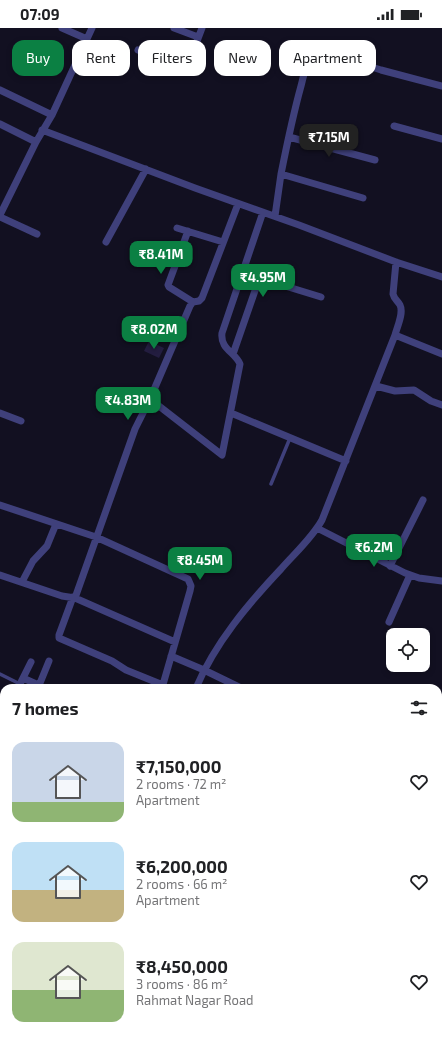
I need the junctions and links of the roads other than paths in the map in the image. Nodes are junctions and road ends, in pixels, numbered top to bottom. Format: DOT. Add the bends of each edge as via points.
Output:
graph roads {
  1 [pos="62,28"];
  2 [pos="92,28"];
  3 [pos="174,28"];
  4 [pos="202,28"];
  5 [pos="198,37"];
  6 [pos="87,39"];
  7 [pos="197,40"];
  8 [pos="442,86"];
  9 [pos="0,90"];
  10 [pos="52,115"];
  11 [pos="0,124"];
  12 [pos="394,126"];
  13 [pos="42,130"];
  14 [pos="289,137"];
  15 [pos="442,139"];
  16 [pos="36,142"];
  17 [pos="375,160"];
  18 [pos="146,168"];
  19 [pos="281,174"];
  20 [pos="363,198"];
  21 [pos="238,204"];
  22 [pos="263,212"];
  23 [pos="0,216"];
  24 [pos="275,216"];
  25 [pos="177,228"];
  26 [pos="188,231"];
  27 [pos="37,234"];
  28 [pos="106,242"];
  29 [pos="223,242"];
  30 [pos="396,262"];
  31 [pos="442,277"];
  32 [pos="321,297"];
  33 [pos="193,302"];
  34 [pos="395,336"];
  35 [pos="233,354"];
  36 [pos="442,354"];
  37 [pos="376,386"];
  38 [pos="150,399"];
  39 [pos="442,405"];
  40 [pos="0,412"];
  41 [pos="231,413"];
  42 [pos="21,420"];
  43 [pos="290,438"];
  44 [pos="346,461"];
  45 [pos="271,484"];
  46 [pos="423,500"];
  47 [pos="0,505"];
  48 [pos="56,524"];
  49 [pos="317,528"];
  50 [pos="96,537"];
  51 [pos="390,566"];
  52 [pos="0,574"];
  53 [pos="410,575"];
  54 [pos="442,581"];
  55 [pos="22,582"];
  56 [pos="74,598"];
  57 [pos="389,622"];
  58 [pos="175,642"];
  59 [pos="171,656"];
  60 [pos="49,661"];
  61 [pos="31,662"];
  62 [pos="204,670"];
  63 [pos="0,674"];
  64 [pos="20,683"];
  65 [pos="42,684"];
  66 [pos="158,684"];
  67 [pos="164,684"];
  68 [pos="198,684"];
  69 [pos="233,684"];
  1 -- 6 [label="street"];
  2 -- 6 [label="street"];
  3 -- 5 [label="street"];
  4 -- 5 [label="street"];
  5 -- 7 [label="street"];
  6 -- 10 [label="street"];
  8 -- 14 [label="street" via="325,52 314,52 309,60"];
  9 -- 10 [label="street"];
  10 -- 13 [label="street"];
  11 -- 16 [label="street"];
  12 -- 15 [label="street"];
  13 -- 16 [label="street"];
  13 -- 18 [label="street"];
  14 -- 17 [label="street"];
  14 -- 19 [label="street"];
  16 -- 23 [label="street"];
  18 -- 21 [label="street"];
  18 -- 28 [label="street"];
  19 -- 20 [label="street"];
  19 -- 24 [label="street"];
  21 -- 22 [label="street"];
  21 -- 29 [label="street"];
  22 -- 24 [label="street"];
  22 -- 35 [label="street" via="222,333 222,343"];
  23 -- 27 [label="street"];
  24 -- 30 [label="street"];
  25 -- 26 [label="street"];
  26 -- 29 [label="street"];
  26 -- 33 [label="street" via="168,285"];
  29 -- 33 [label="street" via="202,298"];
  30 -- 31 [label="street"];
  30 -- 34 [label="street" via="393,294 401,306 401,311"];
  32 -- 35 [label="street" via="272,282 260,282 257,284"];
  33 -- 38 [label="street"];
  34 -- 36 [label="street"];
  34 -- 37 [label="street"];
  35 -- 41 [label="street" via="240,367"];
  37 -- 39 [label="street" via="395,391 414,390"];
  37 -- 44 [label="street"];
  38 -- 41 [label="street" via="222,455"];
  38 -- 50 [label="street" via="135,428"];
  40 -- 42 [label="street"];
  41 -- 43 [label="street"];
  43 -- 44 [label="street"];
  43 -- 45 [label="lane"];
  44 -- 49 [label="street"];
  46 -- 51 [label="street"];
  47 -- 48 [label="street"];
  48 -- 50 [label="street"];
  48 -- 55 [label="street" via="47,546 33,561"];
  49 -- 51 [label="street"];
  49 -- 62 [label="street" via="246,610"];
  50 -- 56 [label="street"];
  50 -- 58 [label="street" via="185,577 190,582 190,591"];
  51 -- 53 [label="street"];
  52 -- 55 [label="street"];
  53 -- 54 [label="street"];
  53 -- 57 [label="street"];
  55 -- 56 [label="street"];
  56 -- 58 [label="street"];
  56 -- 66 [label="street" via="59,638"];
  58 -- 59 [label="street"];
  59 -- 62 [label="street"];
  59 -- 67 [label="street"];
  60 -- 65 [label="street"];
  61 -- 64 [label="street"];
  62 -- 68 [label="street"];
  62 -- 69 [label="street"];
  63 -- 64 [label="lane"];
}
